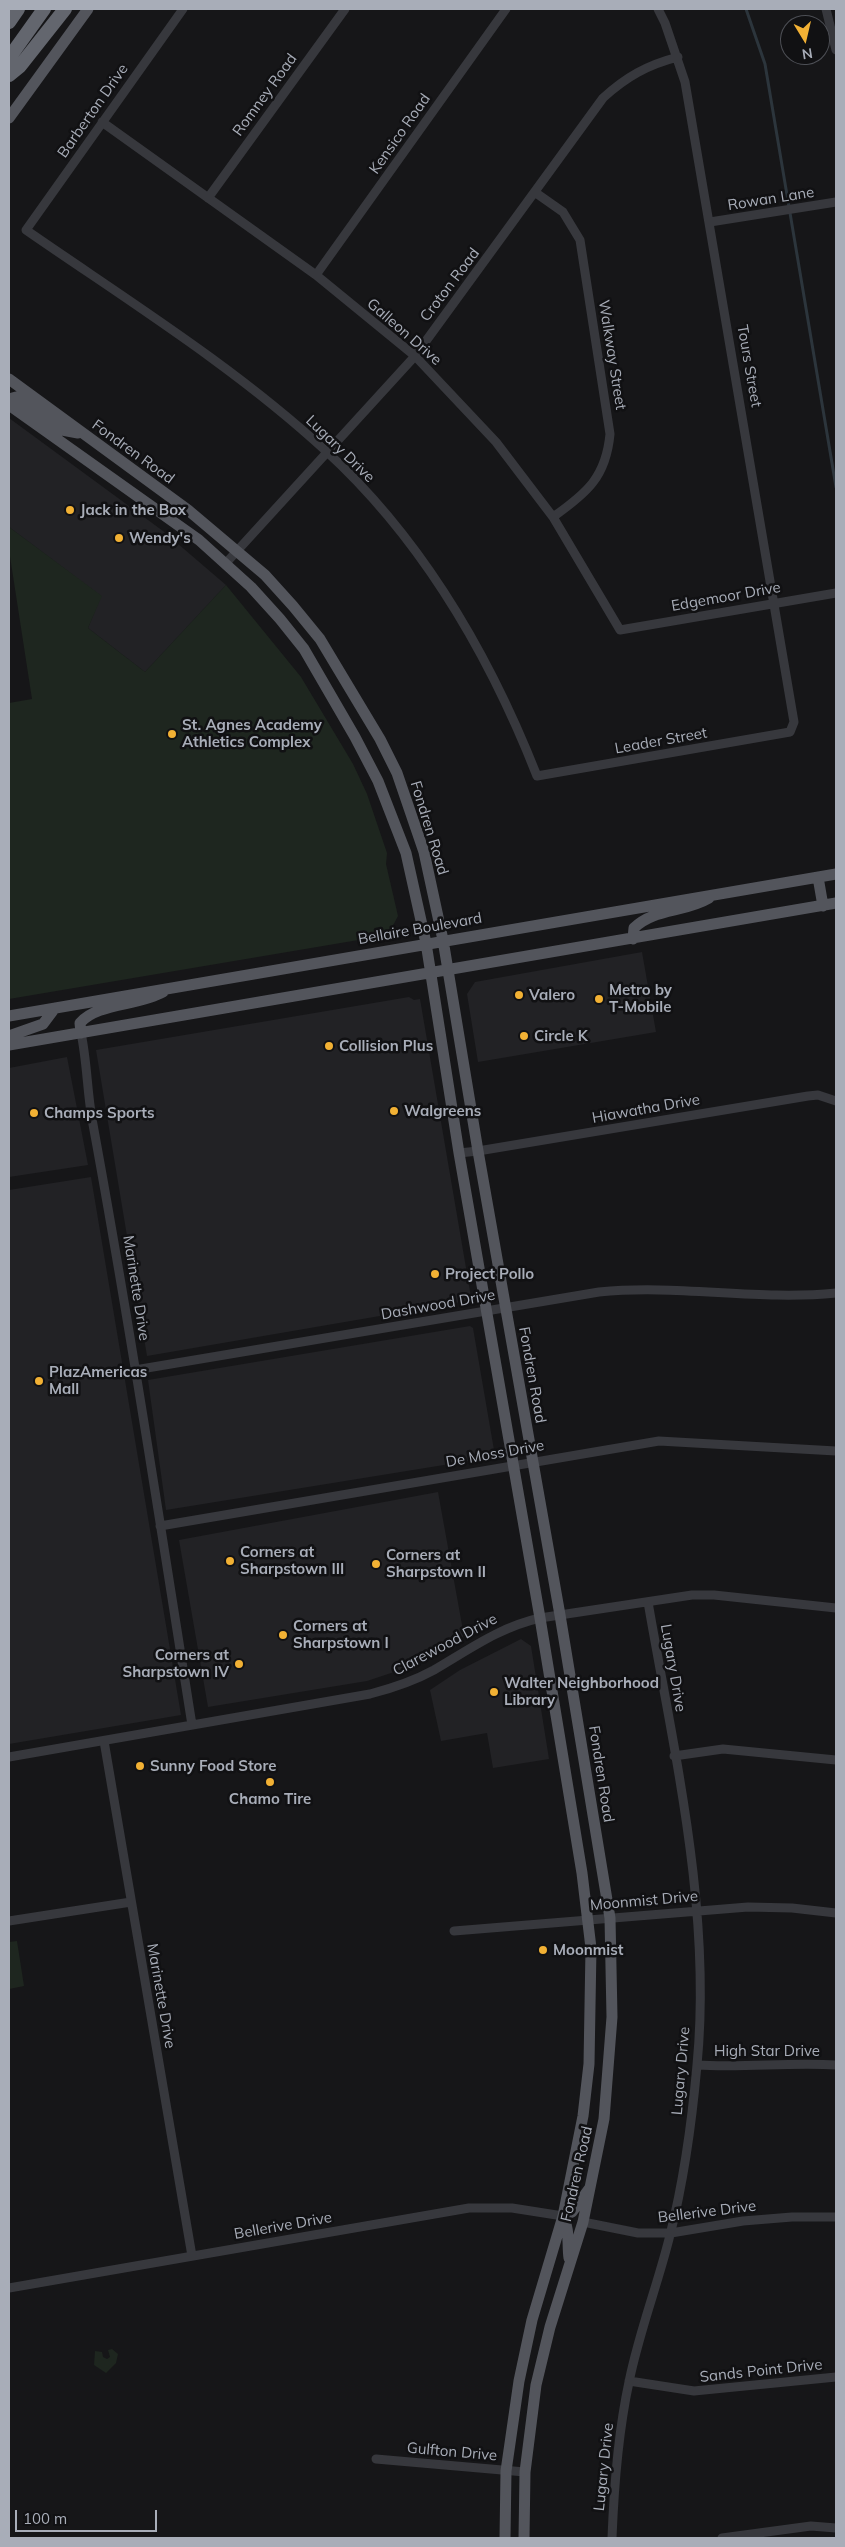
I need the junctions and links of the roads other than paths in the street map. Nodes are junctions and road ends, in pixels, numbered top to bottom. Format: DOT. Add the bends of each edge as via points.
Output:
graph roads {
  1 [pos="18,9"];
  2 [pos="44,9"];
  3 [pos="65,9"];
  4 [pos="88,9"];
  5 [pos="183,9"];
  6 [pos="345,9"];
  7 [pos="506,9"];
  8 [pos="658,9"];
  9 [pos="826,9"];
  10 [pos="9,22"];
  11 [pos="836,50"];
  12 [pos="9,58"];
  13 [pos="678,58"];
  14 [pos="9,75"];
  15 [pos="9,118"];
  16 [pos="102,122"];
  17 [pos="536,193"];
  18 [pos="208,198"];
  19 [pos="836,202"];
  20 [pos="710,222"];
  21 [pos="26,230"];
  22 [pos="316,276"];
  23 [pos="415,356"];
  24 [pos="9,379"];
  25 [pos="9,399"];
  26 [pos="9,405"];
  27 [pos="80,433"];
  28 [pos="326,451"];
  29 [pos="553,517"];
  30 [pos="237,552"];
  31 [pos="226,564"];
  32 [pos="836,592"];
  33 [pos="775,603"];
  34 [pos="620,630"];
  35 [pos="790,732"];
  36 [pos="396,773"];
  37 [pos="537,776"];
  38 [pos="378,781"];
  39 [pos="836,874"];
  40 [pos="818,877"];
  41 [pos="717,894"];
  42 [pos="836,903"];
  43 [pos="823,906"];
  44 [pos="633,939"];
  45 [pos="444,940"];
  46 [pos="426,943"];
  47 [pos="448,971"];
  48 [pos="430,974"];
  49 [pos="171,988"];
  50 [pos="55,1008"];
  51 [pos="9,1016"];
  52 [pos="81,1033"];
  53 [pos="9,1036"];
  54 [pos="9,1045"];
  55 [pos="836,1101"];
  56 [pos="478,1151"];
  57 [pos="459,1153"];
  58 [pos="836,1294"];
  59 [pos="505,1307"];
  60 [pos="486,1310"];
  61 [pos="135,1370"];
  62 [pos="836,1451"];
  63 [pos="532,1462"];
  64 [pos="513,1465"];
  65 [pos="160,1526"];
  66 [pos="648,1602"];
  67 [pos="836,1608"];
  68 [pos="560,1615"];
  69 [pos="540,1618"];
  70 [pos="192,1725"];
  71 [pos="104,1741"];
  72 [pos="674,1756"];
  73 [pos="9,1757"];
  74 [pos="836,1760"];
  75 [pos="131,1902"];
  76 [pos="695,1911"];
  77 [pos="836,1913"];
  78 [pos="610,1918"];
  79 [pos="9,1920"];
  80 [pos="588,1920"];
  81 [pos="454,1931"];
  82 [pos="697,2065"];
  83 [pos="836,2065"];
  84 [pos="590,2187"];
  85 [pos="564,2216"];
  86 [pos="836,2217"];
  87 [pos="583,2222"];
  88 [pos="671,2233"];
  89 [pos="192,2256"];
  90 [pos="569,2261"];
  91 [pos="9,2288"];
  92 [pos="836,2377"];
  93 [pos="629,2381"];
  94 [pos="376,2459"];
  95 [pos="506,2471"];
  96 [pos="525,2472"];
  97 [pos="836,2528"];
  98 [pos="505,2538"];
  99 [pos="524,2538"];
  100 [pos="612,2538"];
  101 [pos="722,2538"];
  1 -- 10 [label="highway"];
  2 -- 12 [label="highway"];
  3 -- 14 [label="highway" via="20,66"];
  4 -- 15 [label="main road"];
  5 -- 16 [label="street, Barberton Drive"];
  6 -- 18 [label="street, Romney Road"];
  7 -- 22 [label="street, Kensico Road"];
  8 -- 13 [label="street, Tours Street"];
  9 -- 11 [label="street"];
  13 -- 17 [label="street, Croton Road" via="654,63 614,88"];
  13 -- 20 [label="street, Tours Street" via="686,82"];
  16 -- 18 [label="street, Galleon Drive"];
  16 -- 21 [label="street, Barberton Drive"];
  17 -- 23 [label="street, Croton Road"];
  17 -- 29 [label="street, Walkway Street" via="563,212 580,240 610,434 608,453 593,484 582,497"];
  18 -- 22 [label="street, Galleon Drive"];
  19 -- 20 [label="street, Rowan Lane"];
  20 -- 33 [label="street, Tours Street"];
  21 -- 28 [label="street, Lugary Drive" via="259,394"];
  22 -- 23 [label="street, Galleon Drive"];
  23 -- 28 [label="street, Croton Road"];
  23 -- 29 [label="street, Galleon Drive" via="496,442"];
  24 -- 27 [label="main road, Fondren Road"];
  25 -- 27 [label="main road" via="16,397 62,430"];
  26 -- 31 [label="main road, Fondren Road" via="199,540"];
  27 -- 30 [label="main road, Fondren Road" via="188,510"];
  28 -- 30 [label="street, Croton Road"];
  28 -- 37 [label="street, Lugary Drive" via="386,514 434,575 498,683"];
  29 -- 34 [label="street, Galleon Drive"];
  30 -- 31 [label="street, Croton Road"];
  30 -- 36 [label="main road, Fondren Road" via="265,575 320,639 375,730"];
  31 -- 38 [label="main road, Fondren Road" via="280,619 304,649"];
  32 -- 33 [label="street, Edgemoor Drive"];
  33 -- 34 [label="street, Edgemoor Drive"];
  33 -- 35 [label="street, Tours Street" via="794,722"];
  35 -- 37 [label="street, Leader Street"];
  36 -- 38 [label="main road"];
  36 -- 45 [label="main road, Fondren Road" via="424,852"];
  38 -- 46 [label="main road, Fondren Road" via="406,853"];
  39 -- 40 [label="main road, Bellaire Boulevard"];
  40 -- 41 [label="main road, Bellaire Boulevard"];
  40 -- 43 [label="main road"];
  41 -- 44 [label="main road" via="694,906 648,916 634,928"];
  41 -- 45 [label="main road, Bellaire Boulevard"];
  42 -- 43 [label="main road"];
  43 -- 44 [label="main road"];
  44 -- 47 [label="main road"];
  45 -- 46 [label="main road, Bellaire Boulevard"];
  45 -- 47 [label="main road, Fondren Road"];
  46 -- 48 [label="main road, Fondren Road"];
  46 -- 49 [label="main road, Bellaire Boulevard"];
  47 -- 48 [label="main road"];
  47 -- 56 [label="main road, Fondren Road"];
  48 -- 52 [label="main road"];
  48 -- 57 [label="main road, Fondren Road"];
  49 -- 50 [label="main road, Bellaire Boulevard"];
  49 -- 52 [label="main road" via="148,1000 91,1014 80,1023"];
  50 -- 51 [label="main road, Bellaire Boulevard"];
  50 -- 53 [label="main road" via="43,1024"];
  52 -- 54 [label="main road"];
  52 -- 61 [label="street, Marinette Drive" via="88,1098"];
  55 -- 56 [label="street, Hiawatha Drive" via="818,1095 808,1096"];
  56 -- 57 [label="street, Hiawatha Drive"];
  56 -- 59 [label="main road, Fondren Road"];
  57 -- 60 [label="main road, Fondren Road"];
  58 -- 59 [label="street, Dashwood Drive" via="784,1297 678,1289 627,1289"];
  59 -- 60 [label="street, Dashwood Drive"];
  59 -- 63 [label="main road, Fondren Road"];
  60 -- 61 [label="street, Dashwood Drive"];
  60 -- 64 [label="main road, Fondren Road"];
  61 -- 65 [label="street, Marinette Drive"];
  62 -- 63 [label="street, De Moss Drive" via="659,1441"];
  63 -- 64 [label="street, De Moss Drive"];
  63 -- 68 [label="main road, Fondren Road"];
  64 -- 65 [label="street, De Moss Drive"];
  64 -- 69 [label="main road, Fondren Road"];
  65 -- 70 [label="street, Marinette Drive"];
  66 -- 67 [label="street, Clarewood Drive" via="714,1595"];
  66 -- 68 [label="street, Clarewood Drive"];
  66 -- 72 [label="street, Lugary Drive"];
  68 -- 69 [label="street, Clarewood Drive"];
  68 -- 78 [label="main road, Fondren Road"];
  69 -- 70 [label="street, Clarewood Drive" via="493,1634 407,1683 355,1698"];
  69 -- 80 [label="main road, Fondren Road"];
  70 -- 71 [label="street, Clarewood Drive"];
  71 -- 73 [label="street, Clarewood Drive"];
  71 -- 75 [label="street, Marinette Drive"];
  72 -- 74 [label="street" via="723,1750"];
  72 -- 76 [label="street, Lugary Drive" via="690,1854"];
  75 -- 79 [label="street"];
  75 -- 89 [label="street, Marinette Drive"];
  76 -- 77 [label="street, Moonmist Drive" via="748,1907"];
  76 -- 78 [label="street, Moonmist Drive"];
  76 -- 82 [label="street, Lugary Drive" via="700,2002"];
  78 -- 80 [label="street, Moonmist Drive"];
  78 -- 84 [label="main road, Fondren Road" via="610,2058 604,2120"];
  80 -- 81 [label="street, Moonmist Drive"];
  80 -- 85 [label="main road, Fondren Road" via="591,1965 589,2064 583,2116"];
  82 -- 83 [label="street, High Star Drive"];
  82 -- 88 [label="street, Lugary Drive"];
  84 -- 85 [label="main road" via="572,2212"];
  84 -- 87 [label="main road, Fondren Road"];
  85 -- 89 [label="street, Bellerive Drive" via="512,2208 469,2208"];
  85 -- 90 [label="main road"];
  85 -- 95 [label="main road, Fondren Road" via="532,2320"];
  86 -- 88 [label="street, Bellerive Drive" via="743,2221"];
  87 -- 88 [label="street, Bellerive Drive" via="638,2233"];
  87 -- 90 [label="main road, Fondren Road"];
  88 -- 93 [label="street, Lugary Drive"];
  89 -- 91 [label="street, Bellerive Drive"];
  90 -- 96 [label="main road, Fondren Road" via="536,2385"];
  92 -- 93 [label="street, Sands Point Drive" via="694,2391"];
  93 -- 100 [label="street, Lugary Drive" via="614,2489"];
  94 -- 95 [label="street, Gulfton Drive"];
  95 -- 96 [label="street, Gulfton Drive"];
  95 -- 98 [label="main road, Fondren Road"];
  96 -- 99 [label="main road, Fondren Road"];
  97 -- 101 [label="street" via="812,2526"];
}
